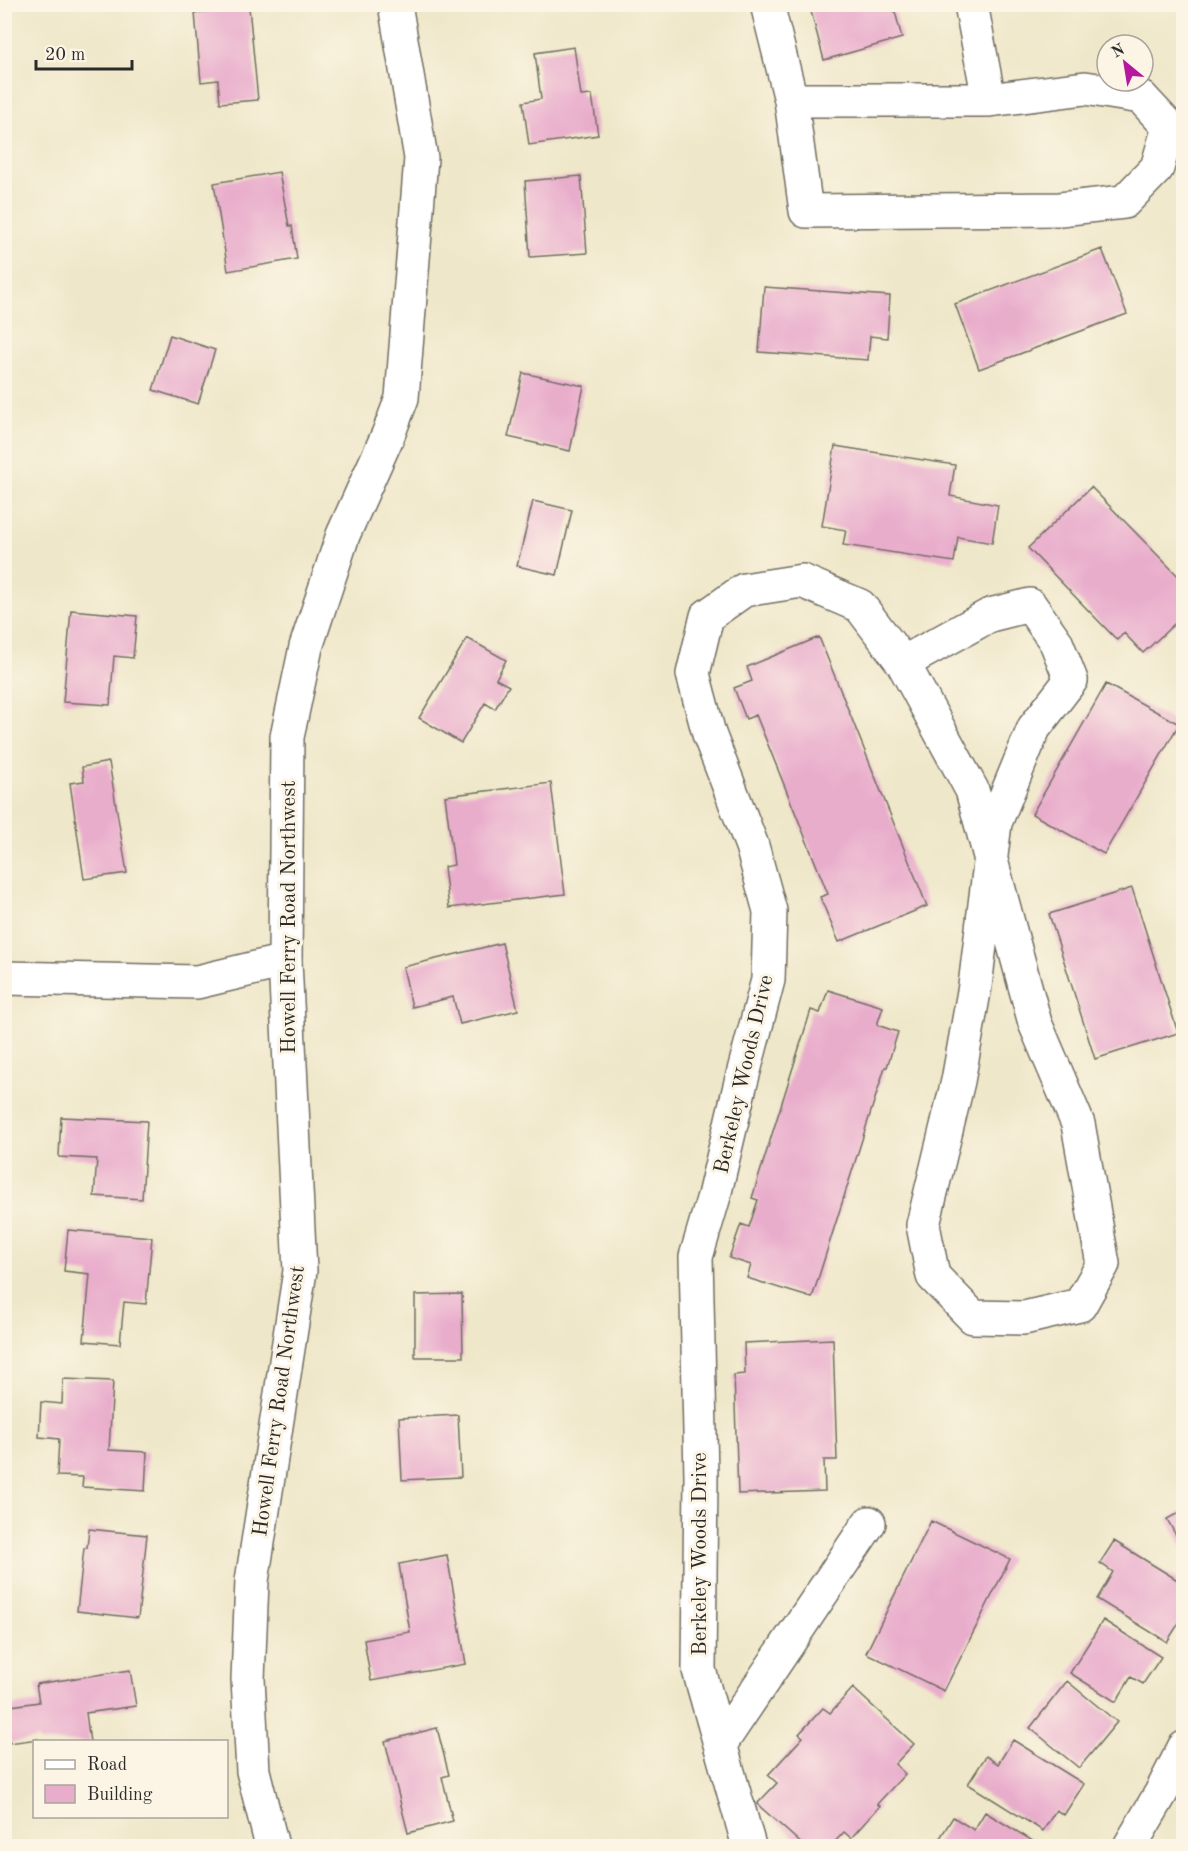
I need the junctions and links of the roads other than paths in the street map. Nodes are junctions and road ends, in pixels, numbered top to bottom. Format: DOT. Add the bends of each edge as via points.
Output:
graph roads {
  1 [pos="395,4"];
  2 [pos="767,4"];
  3 [pos="971,4"];
  4 [pos="791,100"];
  5 [pos="989,100"];
  6 [pos="903,663"];
  7 [pos="990,860"];
  8 [pos="285,961"];
  9 [pos="4,978"];
  10 [pos="869,1522"];
  11 [pos="721,1743"];
  12 [pos="1184,1748"];
  13 [pos="272,1846"];
  14 [pos="749,1846"];
  15 [pos="1130,1846"];
  1 -- 8 [label="street, Howell Ferry Road Northwest" via="421,158 402,398 343,535 306,647 287,737"];
  2 -- 4 [label="street"];
  3 -- 5 [label="street"];
  4 -- 5 [label="street"];
  4 -- 5 [label="street" via="806,211 1060,209 1124,202 1157,168 1169,127 1141,97 1085,88"];
  6 -- 7 [label="street, Berkeley Woods Drive" via="972,790"];
  6 -- 7 [label="street, Berkeley Woods Drive" via="990,615 1030,605 1056,642 1071,680 1034,728 995,823"];
  6 -- 11 [label="street, Berkeley Woods Drive" via="860,606 802,581 744,590 707,616 693,674 709,734 752,846 770,911 768,980 696,1257 701,1476 699,1670"];
  7 -- 7 [label="street, Berkeley Woods Drive" via="1035,1023 1078,1124 1103,1264 1080,1305 1024,1318 973,1317 933,1276 923,1225 958,1081 975,987"];
  8 -- 9 [label="street" via="197,982"];
  8 -- 13 [label="street, Howell Ferry Road Northwest" via="300,1271 252,1581 248,1679 253,1771"];
  10 -- 11 [label="street"];
  11 -- 14 [label="street, Berkeley Woods Drive"];
  12 -- 15 [label="street"];
}
